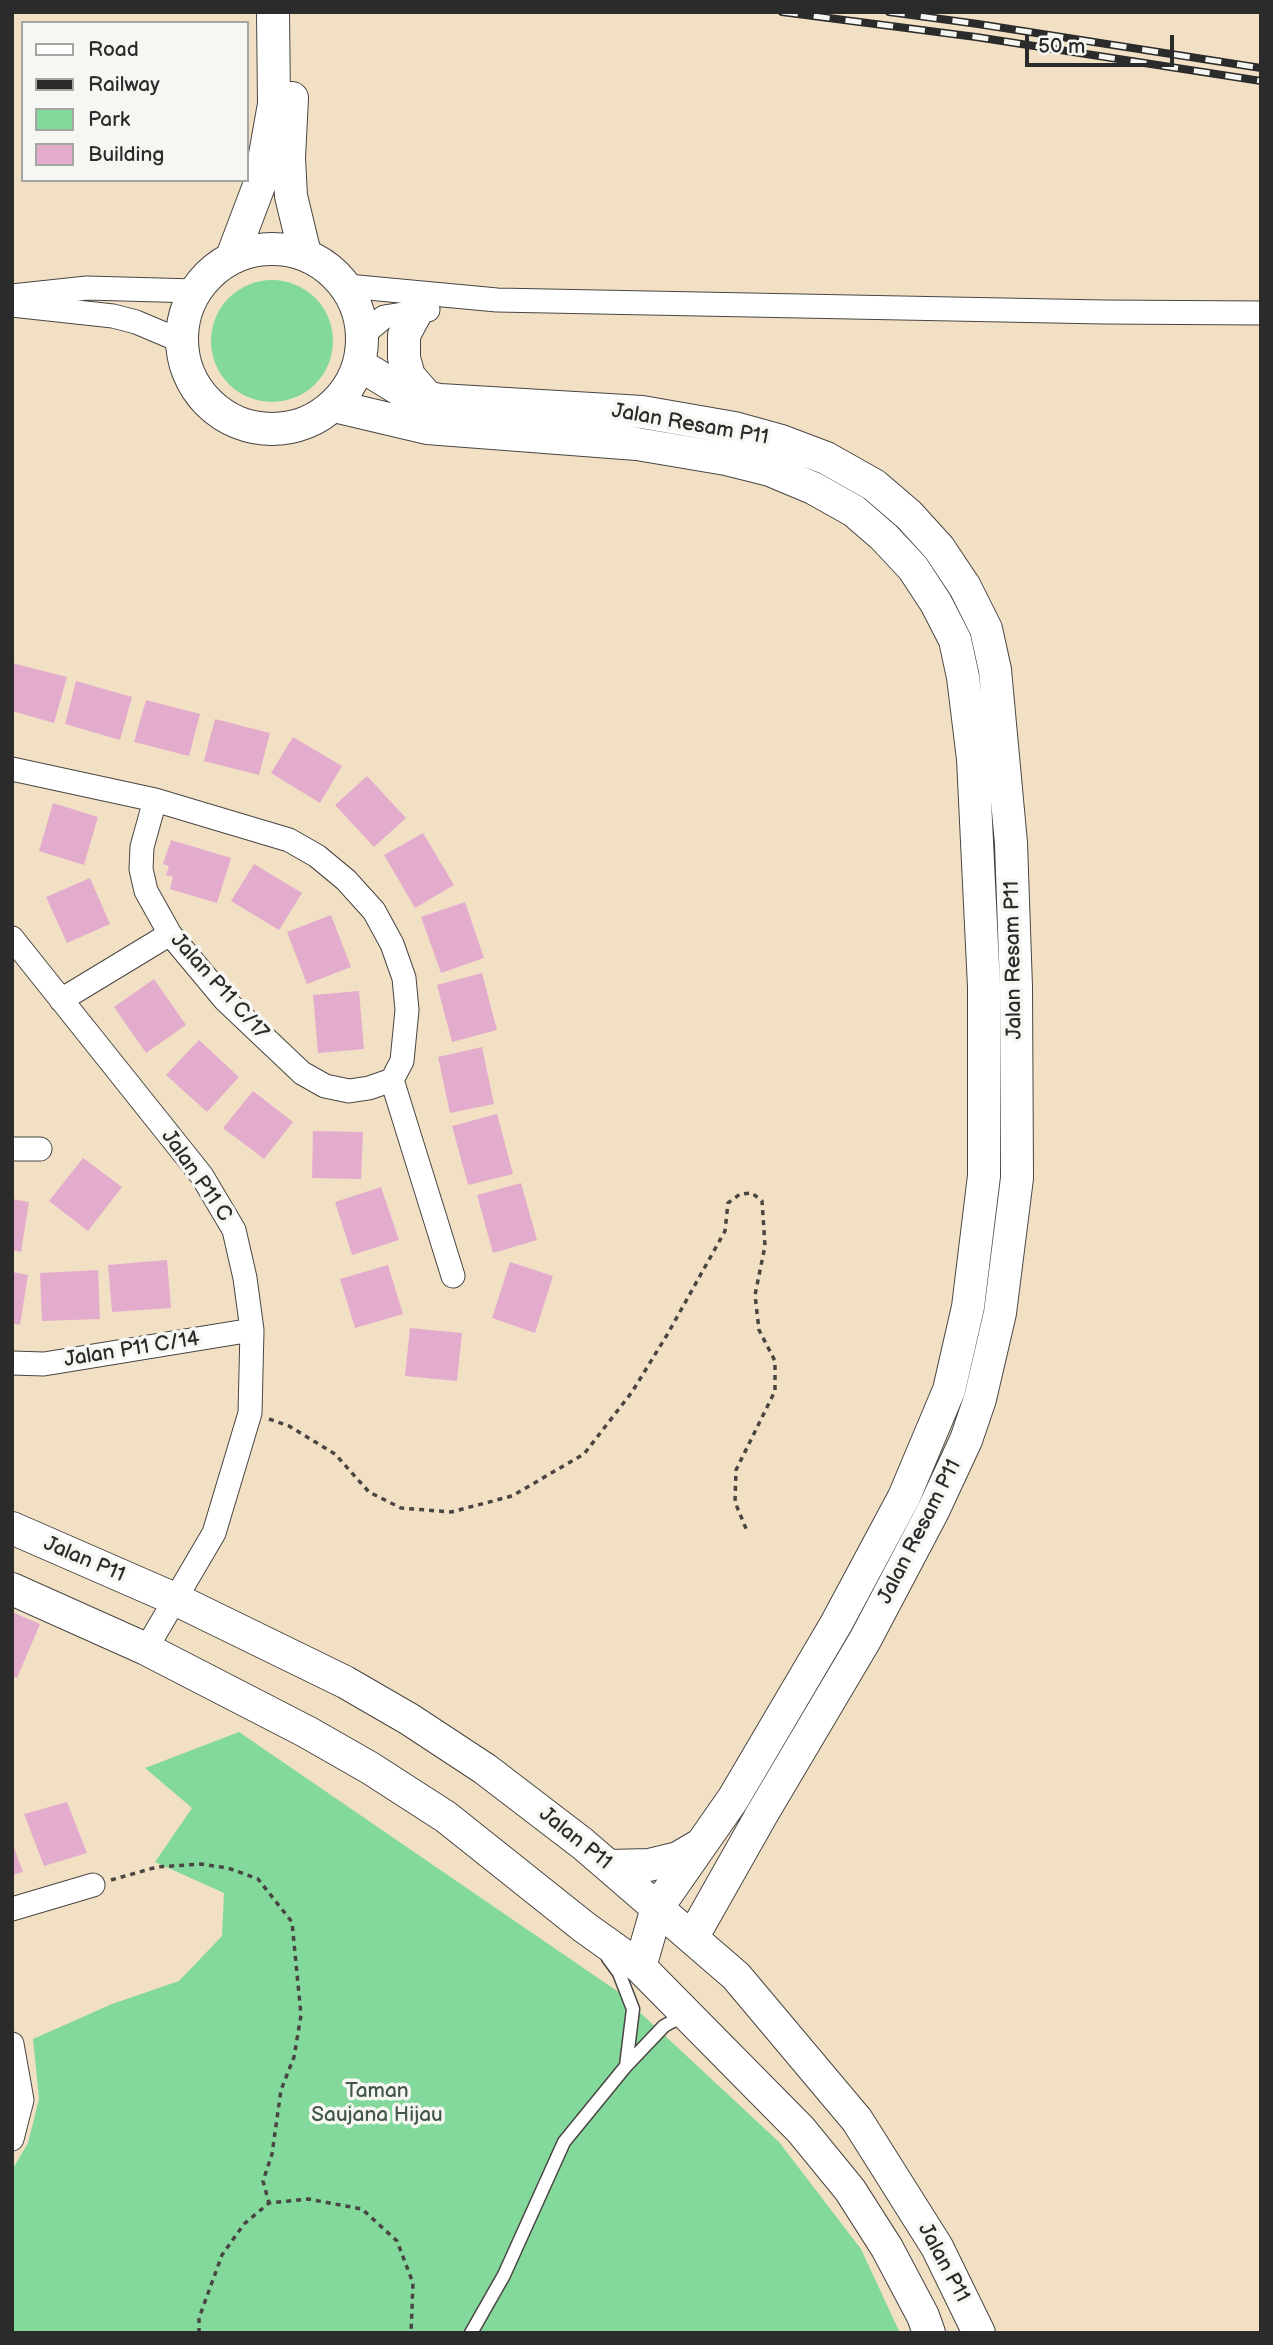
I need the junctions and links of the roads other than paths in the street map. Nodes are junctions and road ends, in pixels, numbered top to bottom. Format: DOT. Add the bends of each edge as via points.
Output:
graph roads {
  1 [pos="273,12"];
  2 [pos="291,12"];
  3 [pos="283,105"];
  4 [pos="305,254"];
  5 [pos="232,257"];
  6 [pos="347,286"];
  7 [pos="195,291"];
  8 [pos="12,296"];
  9 [pos="497,300"];
  10 [pos="12,305"];
  11 [pos="416,311"];
  12 [pos="1261,313"];
  13 [pos="364,334"];
  14 [pos="181,341"];
  15 [pos="360,365"];
  16 [pos="428,398"];
  17 [pos="334,406"];
  18 [pos="12,769"];
  19 [pos="155,800"];
  20 [pos="170,934"];
  21 [pos="12,938"];
  22 [pos="61,1000"];
  23 [pos="392,1080"];
  24 [pos="12,1149"];
  25 [pos="40,1149"];
  26 [pos="453,1276"];
  27 [pos="252,1330"];
  28 [pos="12,1363"];
  29 [pos="12,1528"];
  30 [pos="12,1589"];
  31 [pos="177,1600"];
  32 [pos="146,1650"];
  33 [pos="700,1846"];
  34 [pos="609,1866"];
  35 [pos="724,1882"];
  36 [pos="93,1885"];
  37 [pos="657,1908"];
  38 [pos="12,1909"];
  39 [pos="584,1927"];
  40 [pos="692,1938"];
  41 [pos="640,1967"];
  42 [pos="736,1976"];
  43 [pos="694,2020"];
  44 [pos="12,2043"];
  45 [pos="626,2066"];
  46 [pos="17,2101"];
  47 [pos="12,2138"];
  48 [pos="471,2333"];
  49 [pos="929,2333"];
  50 [pos="979,2333"];
  1 -- 3 [label="main road"];
  2 -- 3 [label="main road"];
  3 -- 4 [label="main road" via="291,196"];
  3 -- 5 [label="main road"];
  4 -- 5 [label="main road" via="268,248"];
  4 -- 6 [label="main road" via="328,267"];
  5 -- 7 [label="main road"];
  6 -- 9 [label="street"];
  6 -- 13 [label="main road"];
  7 -- 8 [label="street" via="87,288"];
  7 -- 14 [label="main road"];
  9 -- 11 [label="street"];
  9 -- 12 [label="street"];
  10 -- 14 [label="street" via="113,316"];
  11 -- 13 [label="street" via="384,317"];
  11 -- 16 [label="main road" via="404,335 404,358 409,376"];
  13 -- 15 [label="main road"];
  14 -- 17 [label="main road" via="197,390 215,409 237,422 262,429 288,428 313,420"];
  15 -- 16 [label="main road, Jalan Resam P11" via="404,393"];
  15 -- 17 [label="main road"];
  16 -- 35 [label="main road, Jalan Resam P11" via="642,412 734,428 826,458 874,485 939,548 986,629 995,670 1011,844 1016,1000 1017,1178 1000,1313 980,1399 933,1511 865,1640"];
  17 -- 33 [label="main road, Jalan Resam P11" via="427,428 637,444 771,470 854,511 884,537 913,568 955,640 973,759 984,987 984,1177 968,1307 949,1390 904,1497 830,1636"];
  18 -- 19 [label="street"];
  19 -- 20 [label="street, Jalan P11 C/17" via="141,869 146,891"];
  19 -- 23 [label="street" via="289,839 346,880 374,911 404,978 407,1010 402,1061"];
  20 -- 22 [label="street"];
  20 -- 23 [label="street, Jalan P11 C/17" via="225,1000 302,1073 325,1086 349,1091"];
  21 -- 22 [label="street, Jalan P11 C"];
  22 -- 27 [label="street, Jalan P11 C" via="202,1176 234,1230"];
  23 -- 26 [label="street"];
  24 -- 25 [label="street"];
  27 -- 28 [label="street, Jalan P11 C/14" via="44,1364"];
  27 -- 31 [label="street, Jalan P11 C" via="250,1413 214,1534"];
  29 -- 31 [label="main road, Jalan P11"];
  30 -- 32 [label="main road, Jalan P11"];
  31 -- 32 [label="street, Jalan P11 C"];
  31 -- 34 [label="main road, Jalan P11" via="345,1682 409,1719 485,1769"];
  32 -- 39 [label="main road, Jalan P11" via="370,1768 446,1817"];
  33 -- 34 [label="main road" via="678,1858 649,1865"];
  33 -- 37 [label="main road, Jalan Resam P11"];
  34 -- 37 [label="main road, Jalan P11"];
  35 -- 40 [label="main road, Jalan Resam P11"];
  35 -- 42 [label="main road" via="722,1939"];
  36 -- 38 [label="street"];
  37 -- 40 [label="main road, Jalan P11"];
  37 -- 41 [label="main road, Jalan Resam P11"];
  39 -- 41 [label="main road, Jalan P11"];
  39 -- 45 [label="lane" via="619,1973 633,2009"];
  40 -- 41 [label="main road"];
  40 -- 42 [label="main road, Jalan P11"];
  41 -- 43 [label="main road, Jalan P11"];
  42 -- 50 [label="main road, Jalan P11" via="857,2120 937,2247"];
  43 -- 45 [label="lane" via="675,2020 664,2026"];
  43 -- 49 [label="main road, Jalan P11" via="802,2130 850,2190 887,2248"];
  44 -- 46 [label="street"];
  45 -- 48 [label="lane" via="564,2142 504,2275"];
  46 -- 47 [label="street"];
}
